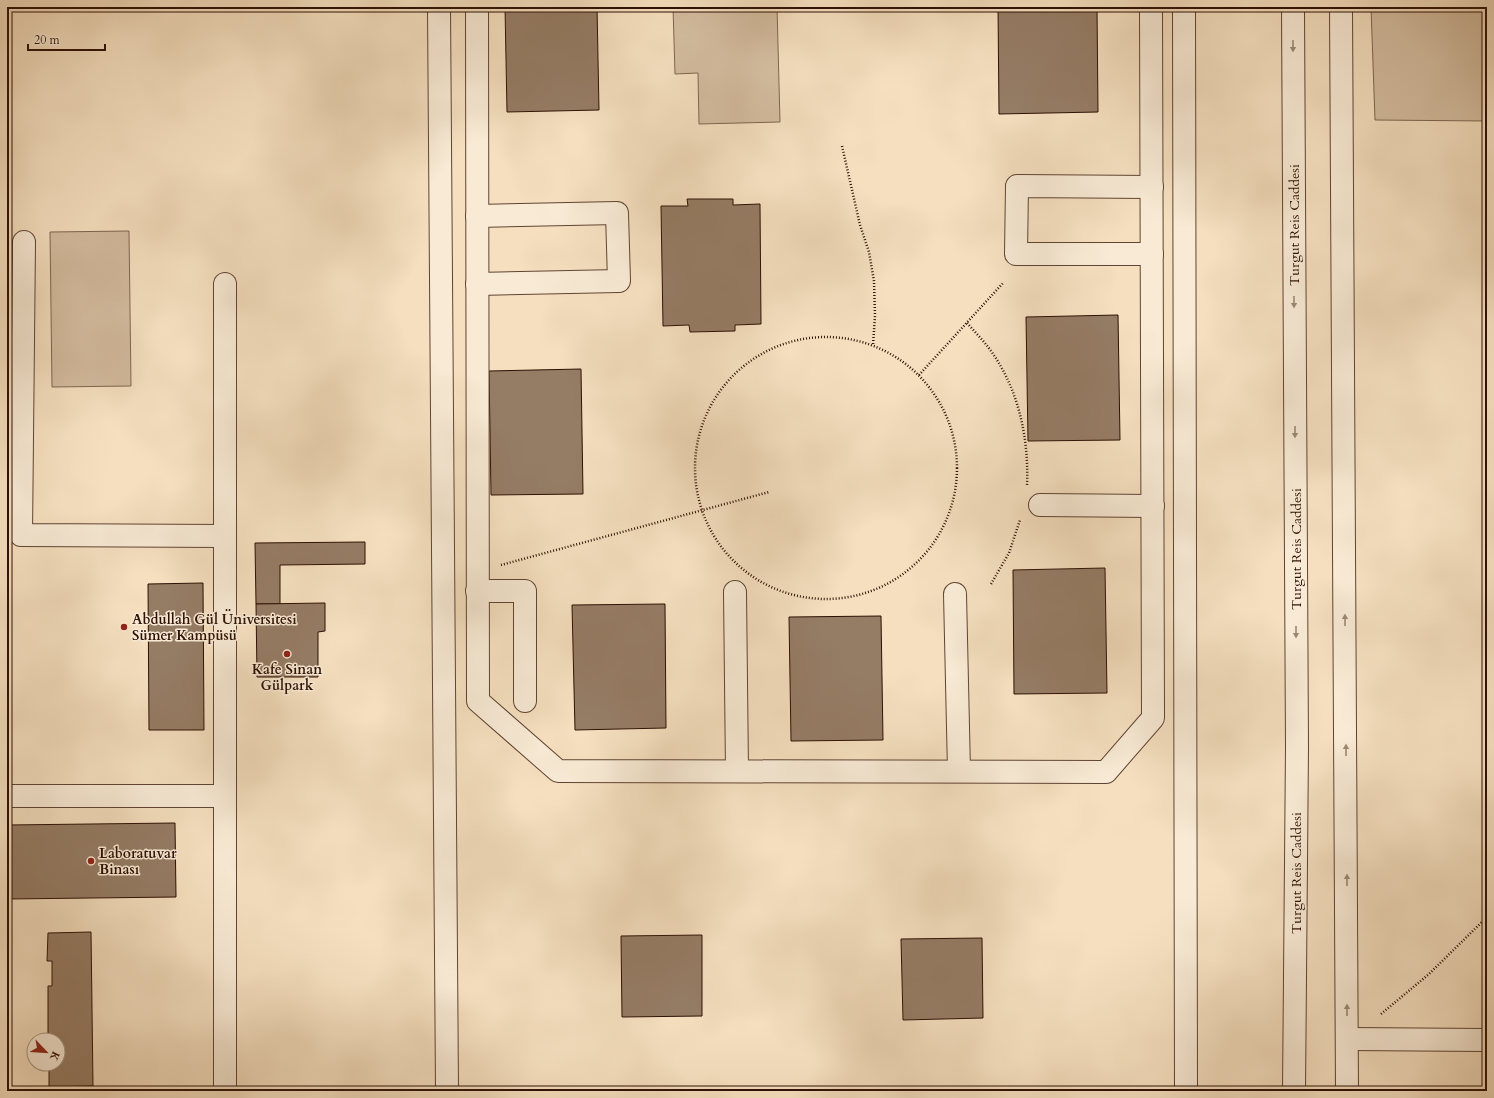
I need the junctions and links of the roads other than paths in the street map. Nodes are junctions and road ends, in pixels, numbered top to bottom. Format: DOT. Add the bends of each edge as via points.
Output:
graph roads {
  1 [pos="440,7"];
  2 [pos="477,7"];
  3 [pos="1151,7"];
  4 [pos="1184,7"];
  5 [pos="1293,7"];
  6 [pos="1341,7"];
  7 [pos="1152,187"];
  8 [pos="477,216"];
  9 [pos="24,242"];
  10 [pos="1152,254"];
  11 [pos="226,284"];
  12 [pos="477,284"];
  13 [pos="1033,498"];
  14 [pos="1153,506"];
  15 [pos="225,536"];
  16 [pos="477,581"];
  17 [pos="735,592"];
  18 [pos="955,594"];
  19 [pos="525,701"];
  20 [pos="737,771"];
  21 [pos="959,772"];
  22 [pos="7,796"];
  23 [pos="226,796"];
  24 [pos="1347,1039"];
  25 [pos="1487,1040"];
  26 [pos="225,1091"];
  27 [pos="447,1091"];
  28 [pos="1186,1091"];
  29 [pos="1294,1091"];
  30 [pos="1347,1091"];
  1 -- 27 [label="street"];
  2 -- 8 [label="street"];
  3 -- 7 [label="street"];
  4 -- 28 [label="street"];
  5 -- 29 [label="street, Turgut Reis Caddesi, one-way" via="1297,747"];
  24 -- 6 [label="street, one-way"];
  7 -- 10 [label="street"];
  7 -- 10 [label="street" via="1017,186 1016,254"];
  8 -- 12 [label="street"];
  8 -- 12 [label="street" via="617,213 618,281"];
  9 -- 15 [label="street" via="21,535"];
  10 -- 14 [label="street"];
  11 -- 15 [label="street"];
  12 -- 16 [label="street"];
  13 -- 14 [label="street"];
  14 -- 21 [label="street" via="1154,718 1106,772"];
  15 -- 23 [label="street"];
  16 -- 19 [label="street" via="525,591"];
  16 -- 20 [label="street" via="478,701 558,771"];
  17 -- 20 [label="street"];
  18 -- 21 [label="street"];
  20 -- 21 [label="street"];
  22 -- 23 [label="street"];
  23 -- 26 [label="street"];
  24 -- 25 [label="street"];
  24 -- 30 [label="street"];
}
